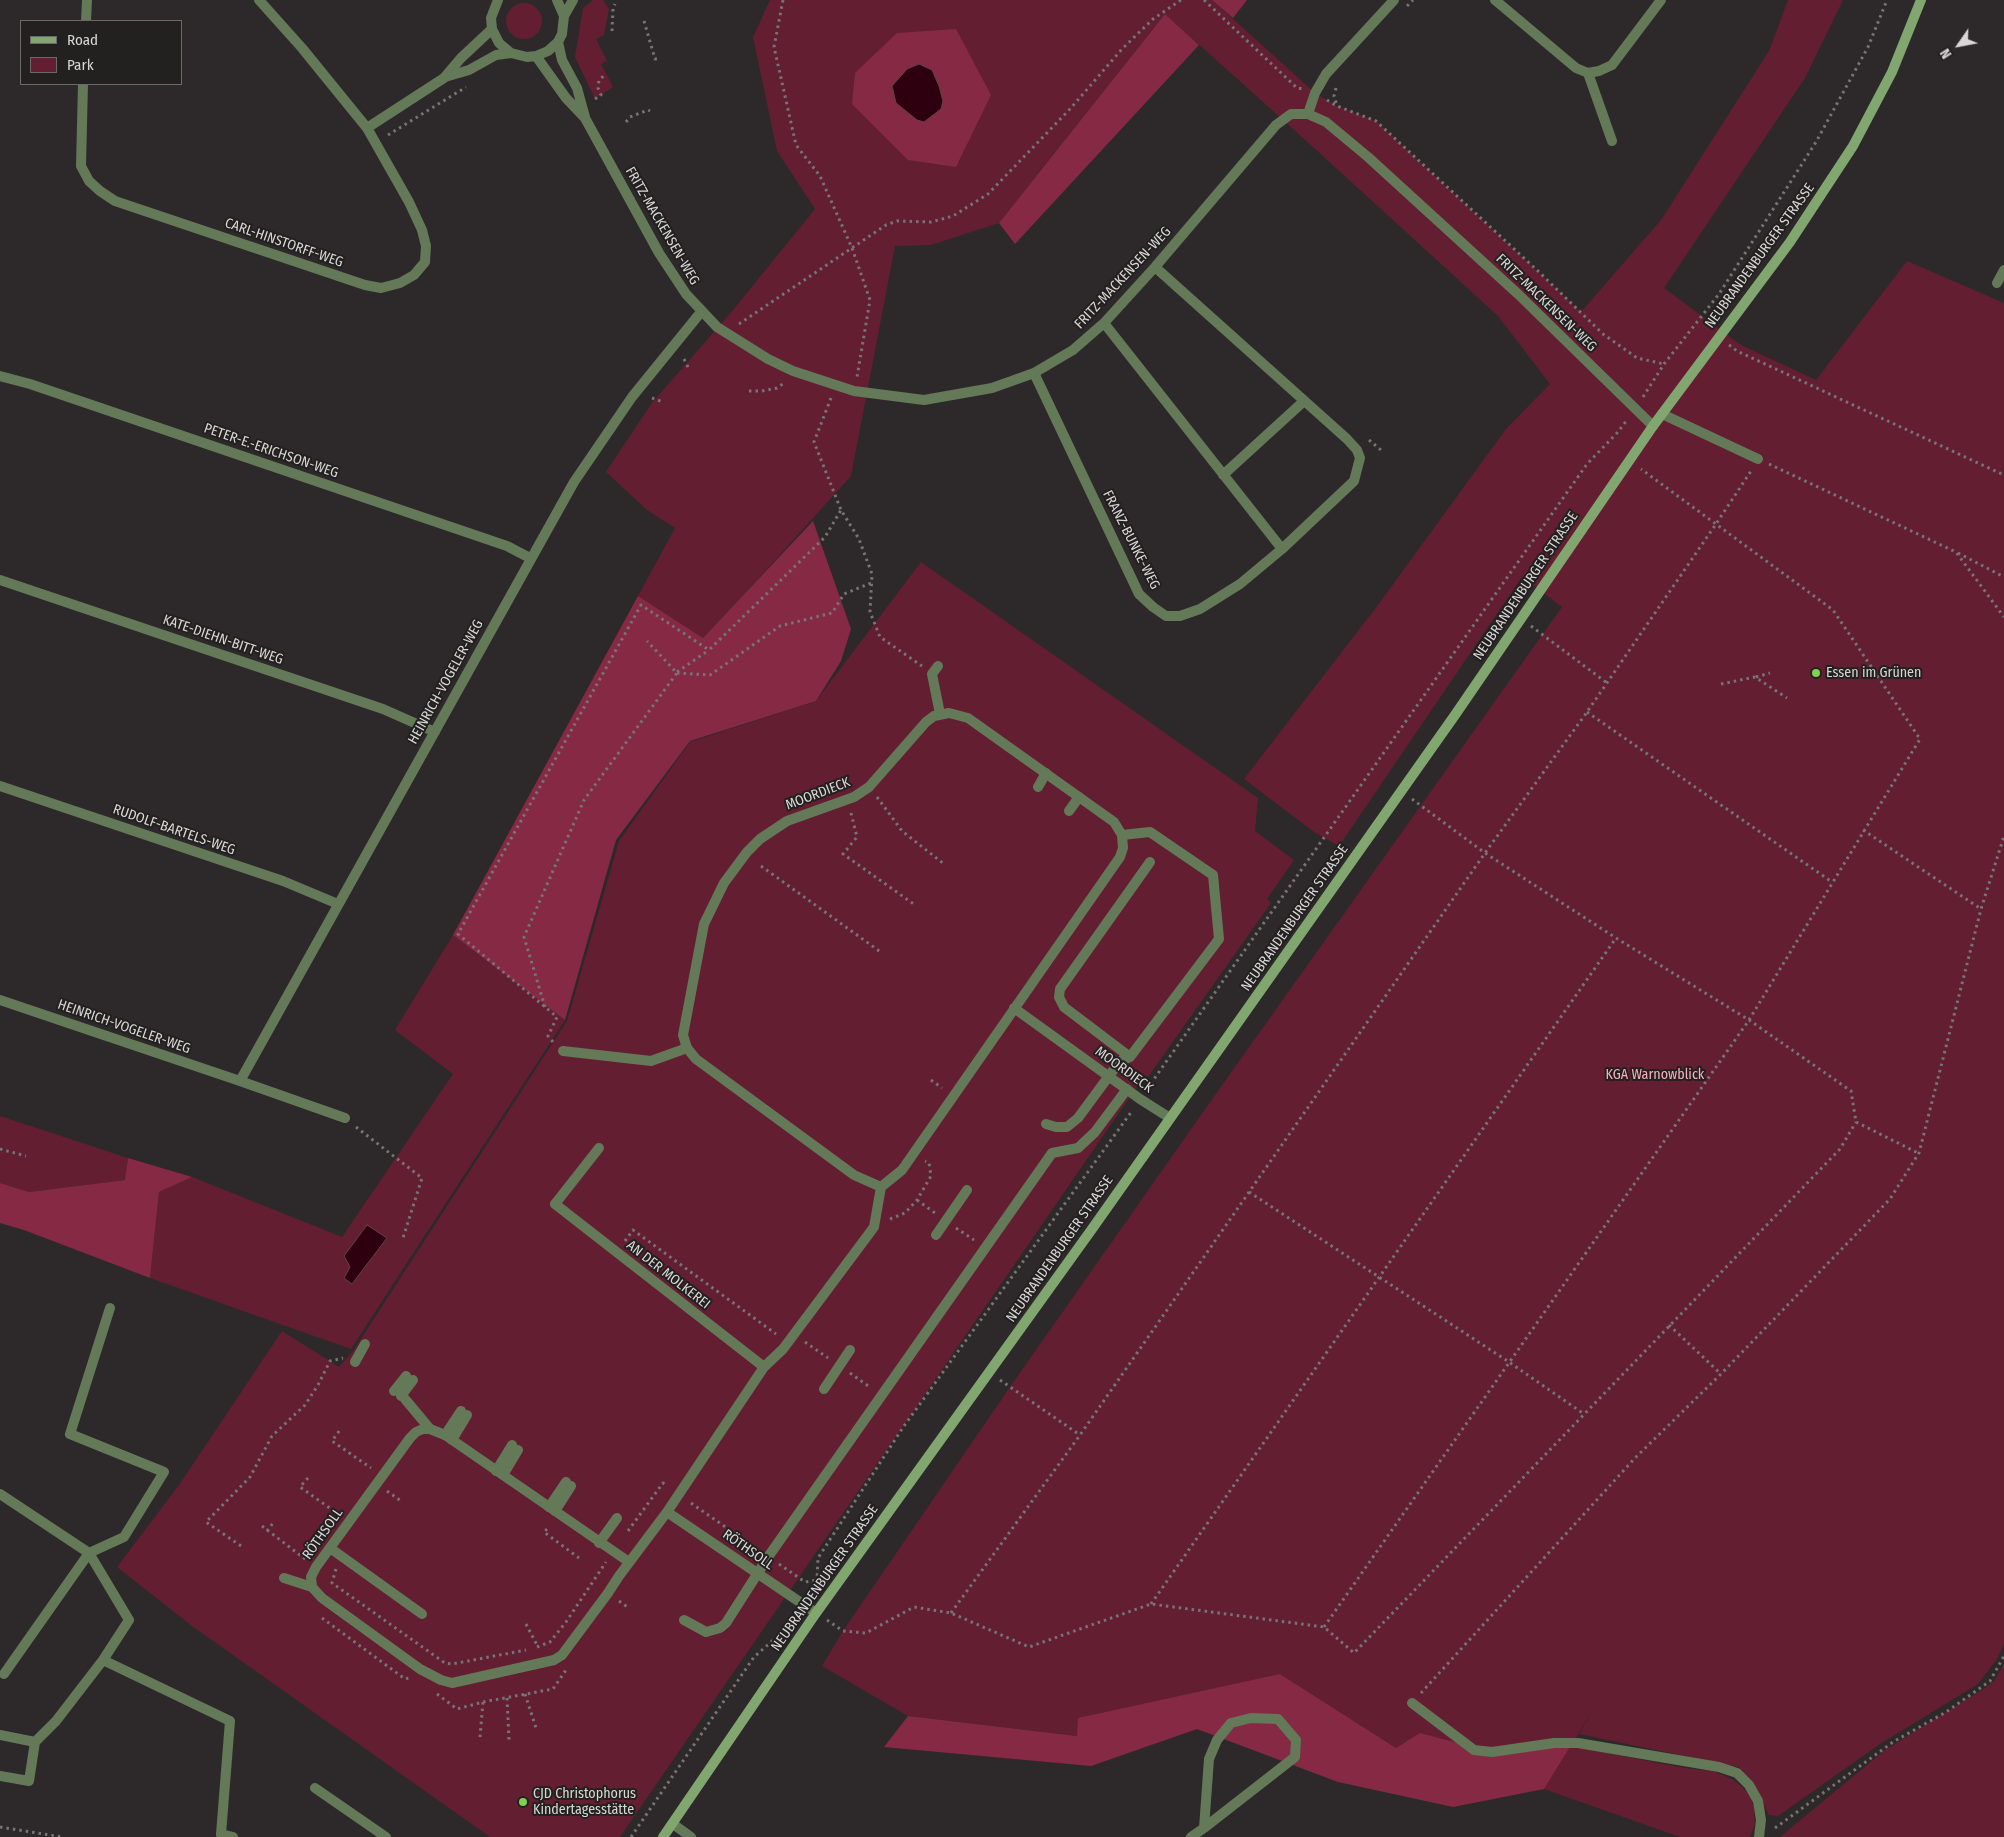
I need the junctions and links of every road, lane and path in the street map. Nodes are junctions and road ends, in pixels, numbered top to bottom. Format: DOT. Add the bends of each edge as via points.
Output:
graph roads {
  1 [pos="87,0"];
  2 [pos="259,0"];
  3 [pos="498,0"];
  4 [pos="558,0"];
  5 [pos="573,0"];
  6 [pos="783,0"];
  7 [pos="1181,0"];
  8 [pos="1204,0"];
  9 [pos="1394,0"];
  10 [pos="1495,0"];
  11 [pos="1661,0"];
  12 [pos="1887,0"];
  13 [pos="1921,0"];
  14 [pos="615,4"];
  15 [pos="564,16"];
  16 [pos="86,20"];
  17 [pos="644,21"];
  18 [pos="492,29"];
  19 [pos="612,31"];
  20 [pos="558,42"];
  21 [pos="511,53"];
  22 [pos="536,56"];
  23 [pos="659,58"];
  24 [pos="1588,73"];
  25 [pos="606,74"];
  26 [pos="444,78"];
  27 [pos="83,85"];
  28 [pos="468,86"];
  29 [pos="1297,88"];
  30 [pos="595,99"];
  31 [pos="1337,106"];
  32 [pos="650,112"];
  33 [pos="1308,114"];
  34 [pos="585,118"];
  35 [pos="626,122"];
  36 [pos="367,128"];
  37 [pos="1612,141"];
  38 [pos="375,142"];
  39 [pos="852,248"];
  40 [pos="1155,267"];
  41 [pos="2004,270"];
  42 [pos="1997,283"];
  43 [pos="701,312"];
  44 [pos="1104,323"];
  45 [pos="739,324"];
  46 [pos="1719,337"];
  47 [pos="684,360"];
  48 [pos="689,369"];
  49 [pos="1034,373"];
  50 [pos="0,376"];
  51 [pos="787,382"];
  52 [pos="836,386"];
  53 [pos="750,391"];
  54 [pos="854,391"];
  55 [pos="652,398"];
  56 [pos="1304,401"];
  57 [pos="663,402"];
  58 [pos="1662,414"];
  59 [pos="1653,426"];
  60 [pos="1617,433"];
  61 [pos="1758,459"];
  62 [pos="1630,461"];
  63 [pos="1223,475"];
  64 [pos="2004,475"];
  65 [pos="841,510"];
  66 [pos="1716,524"];
  67 [pos="1282,549"];
  68 [pos="1956,552"];
  69 [pos="530,558"];
  70 [pos="2004,577"];
  71 [pos="0,580"];
  72 [pos="871,583"];
  73 [pos="2004,617"];
  74 [pos="1520,618"];
  75 [pos="647,641"];
  76 [pos="708,650"];
  77 [pos="935,670"];
  78 [pos="676,673"];
  79 [pos="1770,673"];
  80 [pos="1755,677"];
  81 [pos="1607,683"];
  82 [pos="1720,684"];
  83 [pos="1787,698"];
  84 [pos="1587,712"];
  85 [pos="940,714"];
  86 [pos="435,732"];
  87 [pos="1046,773"];
  88 [pos="0,786"];
  89 [pos="869,787"];
  90 [pos="1038,787"];
  91 [pos="1401,791"];
  92 [pos="1079,797"];
  93 [pos="845,800"];
  94 [pos="1069,811"];
  95 [pos="1863,830"];
  96 [pos="1122,835"];
  97 [pos="2004,836"];
  98 [pos="1485,853"];
  99 [pos="1150,862"];
  100 [pos="944,864"];
  101 [pos="761,866"];
  102 [pos="1832,882"];
  103 [pos="338,904"];
  104 [pos="915,905"];
  105 [pos="1981,909"];
  106 [pos="1616,938"];
  107 [pos="882,953"];
  108 [pos="0,1000"];
  109 [pos="545,1007"];
  110 [pos="1014,1008"];
  111 [pos="1749,1020"];
  112 [pos="688,1048"];
  113 [pos="563,1051"];
  114 [pos="1130,1057"];
  115 [pos="1108,1075"];
  116 [pos="240,1080"];
  117 [pos="1127,1089"];
  118 [pos="1140,1099"];
  119 [pos="345,1118"];
  120 [pos="1170,1118"];
  121 [pos="1856,1122"];
  122 [pos="1046,1124"];
  123 [pos="599,1148"];
  124 [pos="0,1149"];
  125 [pos="914,1152"];
  126 [pos="1919,1153"];
  127 [pos="26,1156"];
  128 [pos="881,1187"];
  129 [pos="966,1190"];
  130 [pos="1250,1192"];
  131 [pos="874,1226"];
  132 [pos="936,1235"];
  133 [pos="403,1238"];
  134 [pos="616,1252"];
  135 [pos="1380,1277"];
  136 [pos="110,1308"];
  137 [pos="1670,1325"];
  138 [pos="771,1341"];
  139 [pos="365,1344"];
  140 [pos="850,1350"];
  141 [pos="357,1360"];
  142 [pos="1509,1362"];
  143 [pos="764,1367"];
  144 [pos="989,1372"];
  145 [pos="1721,1374"];
  146 [pos="410,1378"];
  147 [pos="824,1389"];
  148 [pos="464,1413"];
  149 [pos="1584,1414"];
  150 [pos="430,1429"];
  151 [pos="339,1431"];
  152 [pos="1080,1435"];
  153 [pos="448,1437"];
  154 [pos="515,1448"];
  155 [pos="499,1473"];
  156 [pos="382,1475"];
  157 [pos="308,1478"];
  158 [pos="569,1484"];
  159 [pos="0,1494"];
  160 [pos="552,1509"];
  161 [pos="667,1512"];
  162 [pos="617,1518"];
  163 [pos="348,1522"];
  164 [pos="273,1523"];
  165 [pos="262,1526"];
  166 [pos="547,1529"];
  167 [pos="267,1531"];
  168 [pos="599,1543"];
  169 [pos="241,1546"];
  170 [pos="330,1548"];
  171 [pos="560,1549"];
  172 [pos="89,1552"];
  173 [pos="613,1552"];
  174 [pos="629,1562"];
  175 [pos="316,1567"];
  176 [pos="757,1573"];
  177 [pos="284,1578"];
  178 [pos="817,1580"];
  179 [pos="332,1583"];
  180 [pos="312,1587"];
  181 [pos="620,1593"];
  182 [pos="617,1599"];
  183 [pos="1151,1604"];
  184 [pos="816,1613"];
  185 [pos="951,1613"];
  186 [pos="422,1614"];
  187 [pos="322,1618"];
  188 [pos="684,1620"];
  189 [pos="526,1624"];
  190 [pos="1324,1628"];
  191 [pos="778,1635"];
  192 [pos="538,1647"];
  193 [pos="2004,1656"];
  194 [pos="103,1660"];
  195 [pos="568,1667"];
  196 [pos="4,1674"];
  197 [pos="414,1678"];
  198 [pos="435,1694"];
  199 [pos="525,1694"];
  200 [pos="507,1698"];
  201 [pos="483,1702"];
  202 [pos="1412,1703"];
  203 [pos="536,1728"];
  204 [pos="0,1735"];
  205 [pos="480,1737"];
  206 [pos="509,1740"];
  207 [pos="35,1742"];
  208 [pos="0,1776"];
  209 [pos="314,1788"];
  210 [pos="673,1824"];
  211 [pos="0,1827"];
  212 [pos="1204,1828"];
  213 [pos="1770,1832"];
  214 [pos="62,1837"];
  215 [pos="233,1837"];
  216 [pos="386,1837"];
  217 [pos="631,1837"];
  218 [pos="663,1837"];
  219 [pos="691,1837"];
  220 [pos="1191,1837"];
  221 [pos="1759,1837"];
  1 -- 16 [label="street"];
  2 -- 36 [label="street, CARL-HINSTORFF-WEG"];
  3 -- 18 [label="street" via="491,18"];
  4 -- 15 [label="street"];
  5 -- 15 [label="street"];
  6 -- 39 [label="path" via="774,46 796,145 820,176"];
  7 -- 39 [label="path" via="1153,19 1122,49 1070,109 988,194 953,216 931,222 896,221"];
  8 -- 29 [label="path"];
  9 -- 33 [label="street" via="1326,74 1315,92"];
  10 -- 24 [label="street" via="1576,68"];
  11 -- 24 [label="street" via="1612,65 1599,72"];
  12 -- 31 [label="path" via="1868,47 1816,142 1719,294 1664,364 1637,358 1603,334 1376,121"];
  13 -- 46 [label="main road, NEUBRANDENBURGER STRASSE" via="1892,72 1853,146 1790,242"];
  14 -- 19 [label="path"];
  15 -- 20 [label="street"];
  17 -- 23 [label="path" via="655,60"];
  18 -- 21 [label="street" via="499,43"];
  18 -- 26 [label="street"];
  20 -- 22 [label="street"];
  20 -- 34 [label="street, FRITZ-MACKENSEN-WEG" via="562,60 577,88"];
  21 -- 22 [label="street"];
  21 -- 26 [label="street" via="496,55 469,70"];
  22 -- 34 [label="street, FRITZ-MACKENSEN-WEG" via="566,98"];
  24 -- 37 [label="street"];
  25 -- 30 [label="path" via="599,80 601,95"];
  26 -- 36 [label="street"];
  27 -- 38 [label="street, CARL-HINSTORFF-WEG" via="81,166 89,181 114,201 381,288 414,275 425,262 426,246 409,202"];
  28 -- 38 [label="path"];
  32 -- 35 [label="path" via="630,117"];
  33 -- 40 [label="street, FRITZ-MACKENSEN-WEG" via="1291,114 1276,125"];
  33 -- 59 [label="street, FRITZ-MACKENSEN-WEG" via="1326,122 1376,164 1524,300"];
  34 -- 43 [label="street, FRITZ-MACKENSEN-WEG" via="659,253"];
  36 -- 38 [label="street, CARL-HINSTORFF-WEG"];
  39 -- 45 [label="path"];
  39 -- 54 [label="path" via="870,300"];
  40 -- 44 [label="street, FRITZ-MACKENSEN-WEG"];
  40 -- 56 [label="street, FRANZ-BUNKE-WEG"];
  41 -- 42 [label="street"];
  43 -- 52 [label="street, FRITZ-MACKENSEN-WEG" via="717,327 768,359 793,372"];
  43 -- 69 [label="street, HEINRICH-VOGELER-WEG" via="602,438"];
  44 -- 49 [label="street, FRITZ-MACKENSEN-WEG" via="1073,350"];
  44 -- 63 [label="street"];
  46 -- 58 [label="main road, NEUBRANDENBURGER STRASSE"];
  46 -- 64 [label="path" via="1737,351"];
  47 -- 48 [label="path"];
  49 -- 54 [label="street, FRITZ-MACKENSEN-WEG" via="992,388 924,400"];
  49 -- 67 [label="street, FRANZ-BUNKE-WEG" via="1139,594 1153,607 1166,616 1180,616 1200,609 1240,584"];
  50 -- 69 [label="street, PETER-E.-ERICHSON-WEG" via="507,546"];
  51 -- 53 [label="path" via="777,388"];
  52 -- 54 [label="street, FRITZ-MACKENSEN-WEG"];
  52 -- 65 [label="path" via="814,442"];
  55 -- 57 [label="path"];
  56 -- 63 [label="street"];
  56 -- 67 [label="street, FRANZ-BUNKE-WEG" via="1351,443 1360,458 1354,481"];
  58 -- 59 [label="main road, NEUBRANDENBURGER STRASSE"];
  58 -- 61 [label="street"];
  59 -- 62 [label="main road, NEUBRANDENBURGER STRASSE"];
  60 -- 118 [label="path" via="1582,471"];
  61 -- 66 [label="path"];
  61 -- 68 [label="path"];
  62 -- 66 [label="path"];
  62 -- 74 [label="main road, NEUBRANDENBURGER STRASSE"];
  63 -- 67 [label="street"];
  65 -- 72 [label="path" via="859,539 872,574"];
  65 -- 76 [label="path" via="825,537"];
  66 -- 81 [label="path"];
  66 -- 95 [label="path" via="1834,610 1920,739"];
  68 -- 70 [label="path"];
  68 -- 73 [label="path"];
  69 -- 86 [label="street, HEINRICH-VOGELER-WEG"];
  71 -- 86 [label="street, KATE-DIEHN-BITT-WEG" via="383,710"];
  72 -- 77 [label="path" via="870,612 880,637"];
  72 -- 78 [label="path" via="844,594 832,613 780,626 710,675"];
  74 -- 81 [label="path"];
  74 -- 91 [label="main road, NEUBRANDENBURGER STRASSE"];
  75 -- 78 [label="path"];
  76 -- 78 [label="path"];
  76 -- 109 [label="path" via="641,605 458,934"];
  77 -- 85 [label="street"];
  78 -- 109 [label="path" via="584,800 524,937"];
  79 -- 80 [label="path"];
  80 -- 82 [label="path"];
  80 -- 83 [label="path"];
  81 -- 84 [label="path"];
  84 -- 98 [label="path"];
  84 -- 102 [label="path"];
  85 -- 87 [label="street" via="958,714 968,718"];
  85 -- 89 [label="street, MOORDIECK" via="930,717"];
  86 -- 103 [label="street, HEINRICH-VOGELER-WEG"];
  87 -- 90 [label="street"];
  87 -- 92 [label="street"];
  88 -- 103 [label="street, RUDOLF-BARTELS-WEG" via="283,881"];
  89 -- 93 [label="street, MOORDIECK"];
  89 -- 100 [label="path" via="902,831"];
  91 -- 98 [label="path"];
  91 -- 120 [label="main road, NEUBRANDENBURGER STRASSE"];
  92 -- 94 [label="street"];
  92 -- 96 [label="street" via="1114,822"];
  93 -- 104 [label="path" via="854,819 857,837 844,854"];
  93 -- 112 [label="street, MOORDIECK" via="777,826 747,852 724,883 704,924 683,1035"];
  95 -- 102 [label="path"];
  95 -- 105 [label="path"];
  96 -- 110 [label="street" via="1120,857"];
  96 -- 114 [label="street" via="1150,832 1213,876 1219,939"];
  97 -- 105 [label="path"];
  98 -- 106 [label="path"];
  98 -- 130 [label="path"];
  99 -- 114 [label="street" via="1060,988 1064,1007"];
  101 -- 107 [label="path"];
  102 -- 111 [label="path"];
  103 -- 116 [label="street, HEINRICH-VOGELER-WEG"];
  105 -- 126 [label="path"];
  106 -- 111 [label="path"];
  106 -- 135 [label="path"];
  108 -- 116 [label="street, HEINRICH-VOGELER-WEG"];
  109 -- 113 [label="path" via="557,1017 548,1036"];
  110 -- 115 [label="street, MOORDIECK"];
  110 -- 125 [label="street"];
  111 -- 121 [label="path" via="1850,1091"];
  111 -- 142 [label="path"];
  112 -- 113 [label="street" via="651,1061"];
  112 -- 128 [label="street" via="696,1059 854,1176"];
  114 -- 115 [label="street" via="1120,1061"];
  115 -- 117 [label="street, MOORDIECK"];
  115 -- 122 [label="street" via="1078,1118 1067,1127"];
  116 -- 119 [label="street, HEINRICH-VOGELER-WEG"];
  117 -- 118 [label="street, MOORDIECK"];
  117 -- 176 [label="street" via="1095,1132 1078,1148 1052,1153"];
  118 -- 120 [label="street, MOORDIECK"];
  118 -- 178 [label="path" via="904,1426 818,1558"];
  119 -- 133 [label="path" via="422,1178"];
  120 -- 144 [label="main road, NEUBRANDENBURGER STRASSE"];
  121 -- 126 [label="path"];
  121 -- 137 [label="path" via="1840,1148"];
  123 -- 134 [label="street, AN DER MOLKEREI" via="555,1204"];
  124 -- 127 [label="path"];
  125 -- 128 [label="street" via="902,1170"];
  125 -- 131 [label="path" via="929,1163 931,1176 905,1213"];
  126 -- 145 [label="path" via="1890,1200"];
  128 -- 131 [label="street"];
  129 -- 132 [label="street"];
  130 -- 135 [label="path"];
  130 -- 152 [label="path"];
  131 -- 143 [label="street" via="783,1349"];
  134 -- 138 [label="path" via="633,1230 776,1334"];
  134 -- 143 [label="street, AN DER MOLKEREI"];
  135 -- 142 [label="path"];
  135 -- 183 [label="path"];
  136 -- 172 [label="street" via="70,1434 164,1472 124,1537"];
  137 -- 145 [label="path"];
  137 -- 149 [label="path"];
  139 -- 141 [label="street"];
  140 -- 147 [label="street"];
  141 -- 169 [label="path" via="338,1358 330,1361 305,1405 272,1436 250,1477 206,1522"];
  142 -- 149 [label="path"];
  142 -- 190 [label="path"];
  143 -- 161 [label="street"];
  144 -- 152 [label="path"];
  144 -- 184 [label="main road, NEUBRANDENBURGER STRASSE"];
  145 -- 202 [label="path" via="1635,1458"];
  146 -- 150 [label="street" via="400,1395"];
  148 -- 153 [label="street"];
  149 -- 190 [label="path" via="1354,1653"];
  150 -- 153 [label="street"];
  150 -- 156 [label="street, RÖTHSOLL" via="416,1432"];
  151 -- 156 [label="path" via="332,1441"];
  152 -- 185 [label="path"];
  153 -- 155 [label="street"];
  154 -- 155 [label="street"];
  155 -- 160 [label="street"];
  156 -- 163 [label="street, RÖTHSOLL"];
  157 -- 163 [label="path" via="300,1487"];
  158 -- 160 [label="street"];
  159 -- 172 [label="street"];
  160 -- 168 [label="street"];
  161 -- 174 [label="street"];
  161 -- 176 [label="street, RÖTHSOLL"];
  162 -- 168 [label="street"];
  163 -- 170 [label="street, RÖTHSOLL"];
  164 -- 167 [label="path"];
  165 -- 167 [label="path"];
  166 -- 171 [label="path" via="544,1532 579,1558 557,1543"];
  167 -- 175 [label="path"];
  168 -- 173 [label="street"];
  170 -- 175 [label="street, RÖTHSOLL"];
  170 -- 186 [label="street"];
  172 -- 194 [label="street" via="129,1620"];
  172 -- 196 [label="street"];
  173 -- 174 [label="street"];
  173 -- 192 [label="path" via="566,1622 550,1642"];
  174 -- 180 [label="street" via="562,1655 554,1660 452,1683 420,1669 322,1598"];
  175 -- 180 [label="street, RÖTHSOLL" via="311,1577"];
  176 -- 184 [label="street, RÖTHSOLL"];
  176 -- 188 [label="street" via="720,1628 706,1632"];
  177 -- 180 [label="street"];
  179 -- 192 [label="path" via="445,1663"];
  181 -- 182 [label="path"];
  183 -- 185 [label="path" via="1029,1647"];
  183 -- 190 [label="path"];
  184 -- 185 [label="path" via="843,1631 866,1632 914,1607"];
  184 -- 210 [label="main road, NEUBRANDENBURGER STRASSE"];
  187 -- 197 [label="path" via="405,1679"];
  189 -- 192 [label="path"];
  191 -- 217 [label="path" via="754,1657"];
  193 -- 213 [label="path" via="1990,1681 1946,1712 1893,1742"];
  194 -- 207 [label="street" via="56,1721"];
  194 -- 215 [label="street" via="230,1721 221,1834"];
  195 -- 199 [label="path" via="553,1689"];
  198 -- 201 [label="path" via="457,1709"];
  199 -- 200 [label="path"];
  199 -- 203 [label="path"];
  200 -- 201 [label="path"];
  200 -- 206 [label="path"];
  201 -- 205 [label="path"];
  202 -- 221 [label="street" via="1474,1750 1492,1752 1578,1743 1719,1767 1737,1774 1749,1785 1758,1801"];
  204 -- 207 [label="street"];
  207 -- 208 [label="street" via="29,1781"];
  209 -- 216 [label="street"];
  210 -- 218 [label="main road, NEUBRANDENBURGER STRASSE"];
  210 -- 219 [label="street"];
  211 -- 214 [label="path"];
  212 -- 212 [label="street" via="1209,1759 1217,1740 1231,1724 1251,1718 1278,1719 1296,1740 1295,1757"];
  212 -- 220 [label="street"];
}
